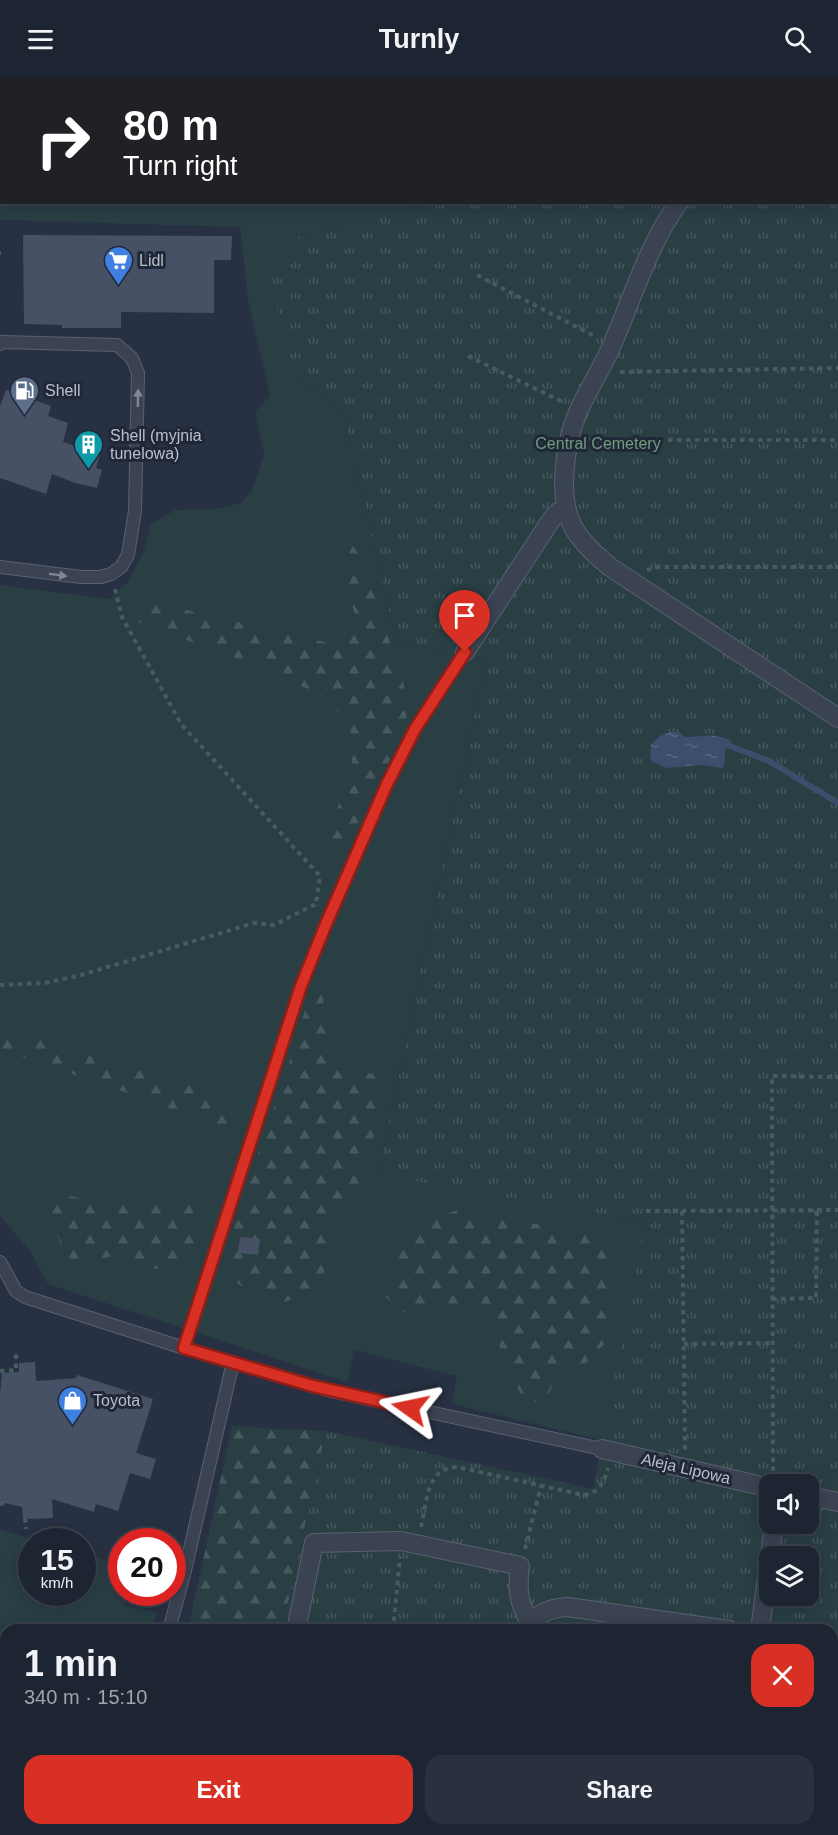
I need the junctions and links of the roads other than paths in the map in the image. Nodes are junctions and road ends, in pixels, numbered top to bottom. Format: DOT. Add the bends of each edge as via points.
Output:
graph roads {
  1 [pos="678,204"];
  2 [pos="0,344"];
  3 [pos="566,508"];
  4 [pos="0,567"];
  5 [pos="465,652"];
  6 [pos="838,718"];
  7 [pos="0,1262"];
  8 [pos="184,1348"];
  9 [pos="233,1362"];
  10 [pos="607,1450"];
  11 [pos="759,1479"];
  12 [pos="819,1498"];
  13 [pos="838,1502"];
  14 [pos="773,1534"];
  15 [pos="171,1624"];
  16 [pos="297,1624"];
  17 [pos="525,1624"];
  18 [pos="528,1624"];
  19 [pos="687,1624"];
  20 [pos="761,1624"];
  1 -- 3 [label="street" via="579,410 565,464"];
  4 -- 2 [label="lane, one-way" via="81,578 101,577 121,567 128,555 135,511 138,373 132,358 117,345"];
  3 -- 5 [label="street" via="551,520"];
  3 -- 6 [label="street" via="572,526 610,567"];
  5 -- 8 [label="lane" via="415,729 326,924 301,986"];
  7 -- 8 [label="lane" via="16,1291 25,1297"];
  8 -- 9 [label="lane"];
  9 -- 10 [label="lane" via="331,1391"];
  9 -- 15 [label="lane"];
  10 -- 11 [label="street, Aleja Lipowa"];
  12 -- 13 [label="street"];
  14 -- 20 [label="street"];
  16 -- 17 [label="street" via="314,1543 409,1543 520,1566 517,1591"];
  18 -- 19 [label="street" via="538,1614 568,1607"];
}
